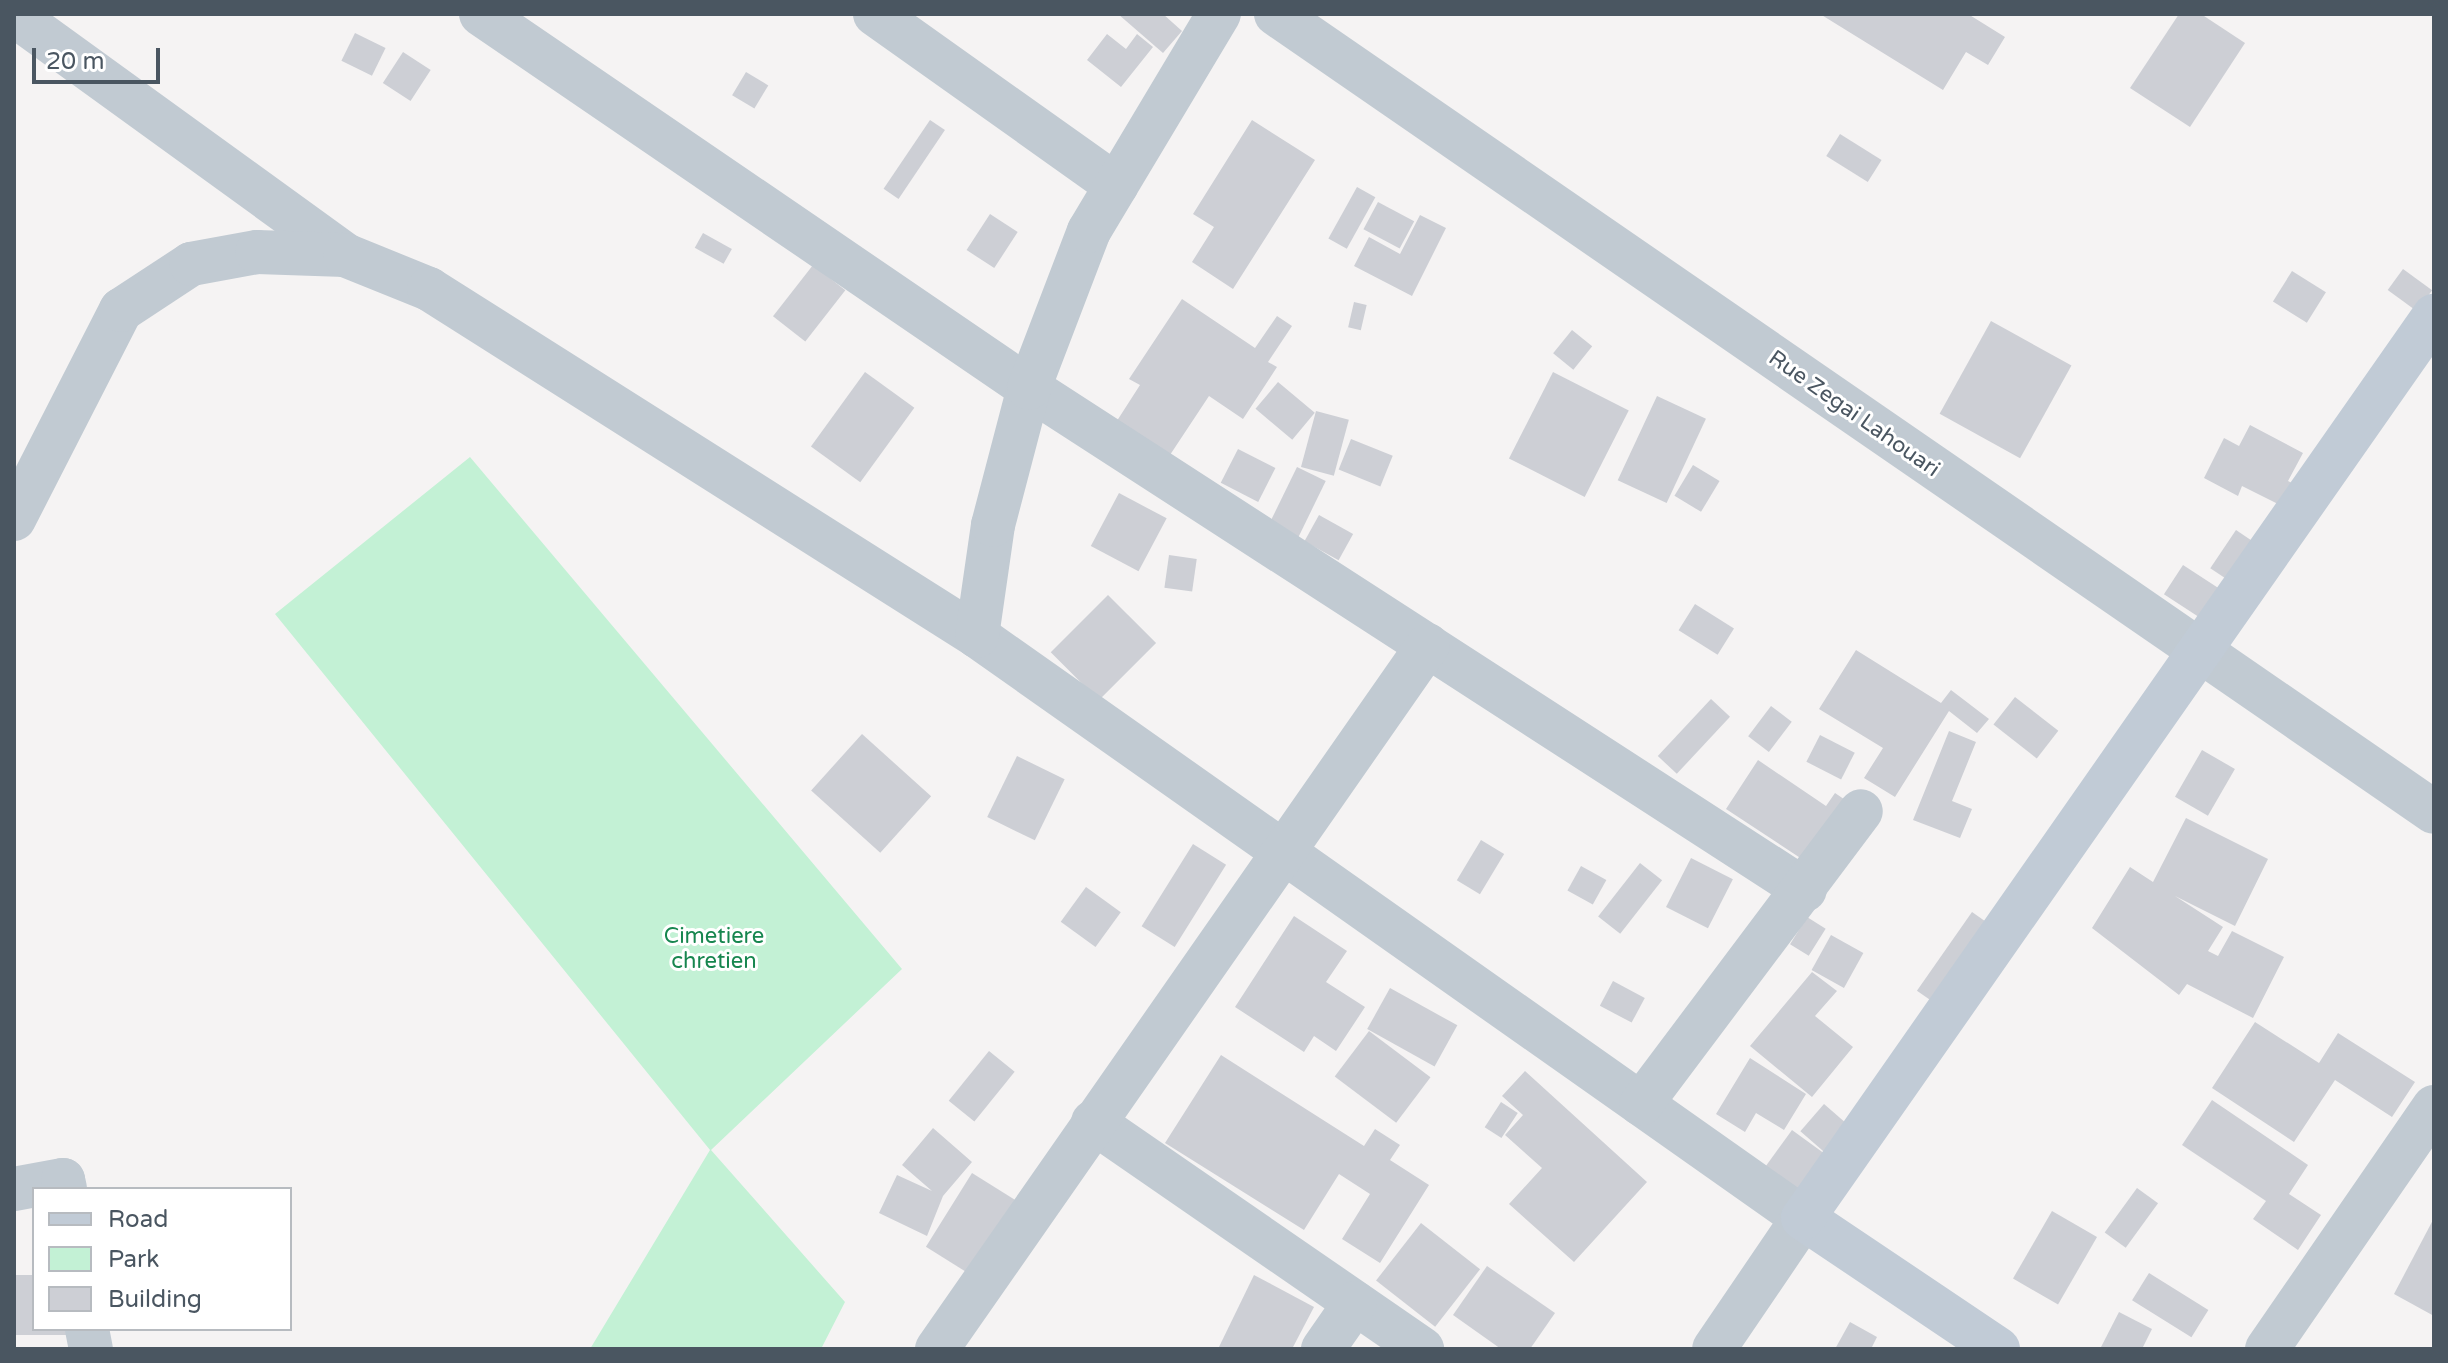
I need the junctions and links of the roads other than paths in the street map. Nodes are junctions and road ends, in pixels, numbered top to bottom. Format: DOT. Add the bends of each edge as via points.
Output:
graph roads {
  1 [pos="481,14"];
  2 [pos="1219,14"];
  3 [pos="1276,14"];
  4 [pos="14,15"];
  5 [pos="894,19"];
  6 [pos="1116,185"];
  7 [pos="345,255"];
  8 [pos="2434,316"];
  9 [pos="1029,388"];
  10 [pos="14,519"];
  11 [pos="977,636"];
  12 [pos="1428,645"];
  13 [pos="2201,653"];
  14 [pos="1861,811"];
  15 [pos="2434,812"];
  16 [pos="1280,852"];
  17 [pos="1805,890"];
  18 [pos="1641,1104"];
  19 [pos="2434,1107"];
  20 [pos="1093,1122"];
  21 [pos="65,1187"];
  22 [pos="14,1189"];
  23 [pos="1803,1218"];
  24 [pos="1355,1303"];
  25 [pos="937,1349"];
  26 [pos="1323,1349"];
  27 [pos="1422,1349"];
  28 [pos="1714,1349"];
  29 [pos="1998,1349"];
  30 [pos="2267,1349"];
  1 -- 9 [label="street"];
  2 -- 6 [label="street"];
  3 -- 13 [label="street, Rue Zegai Lahouari"];
  4 -- 7 [label="street"];
  5 -- 6 [label="street"];
  6 -- 9 [label="street" via="1089,231"];
  7 -- 10 [label="street" via="257,252 191,264 121,310"];
  7 -- 11 [label="street" via="429,289"];
  8 -- 13 [label="main road"];
  9 -- 11 [label="street" via="993,525"];
  9 -- 12 [label="street"];
  11 -- 16 [label="street"];
  12 -- 16 [label="street"];
  12 -- 17 [label="street"];
  13 -- 15 [label="street, Rue Zegai Lahouari"];
  13 -- 23 [label="main road"];
  14 -- 17 [label="street"];
  16 -- 18 [label="street"];
  16 -- 20 [label="street"];
  17 -- 18 [label="street"];
  18 -- 23 [label="street"];
  19 -- 30 [label="street"];
  20 -- 24 [label="street"];
  20 -- 25 [label="street"];
  21 -- 22 [label="street" via="63,1180"];
  23 -- 28 [label="street"];
  23 -- 29 [label="main road"];
  24 -- 26 [label="street"];
  24 -- 27 [label="street"];
}
